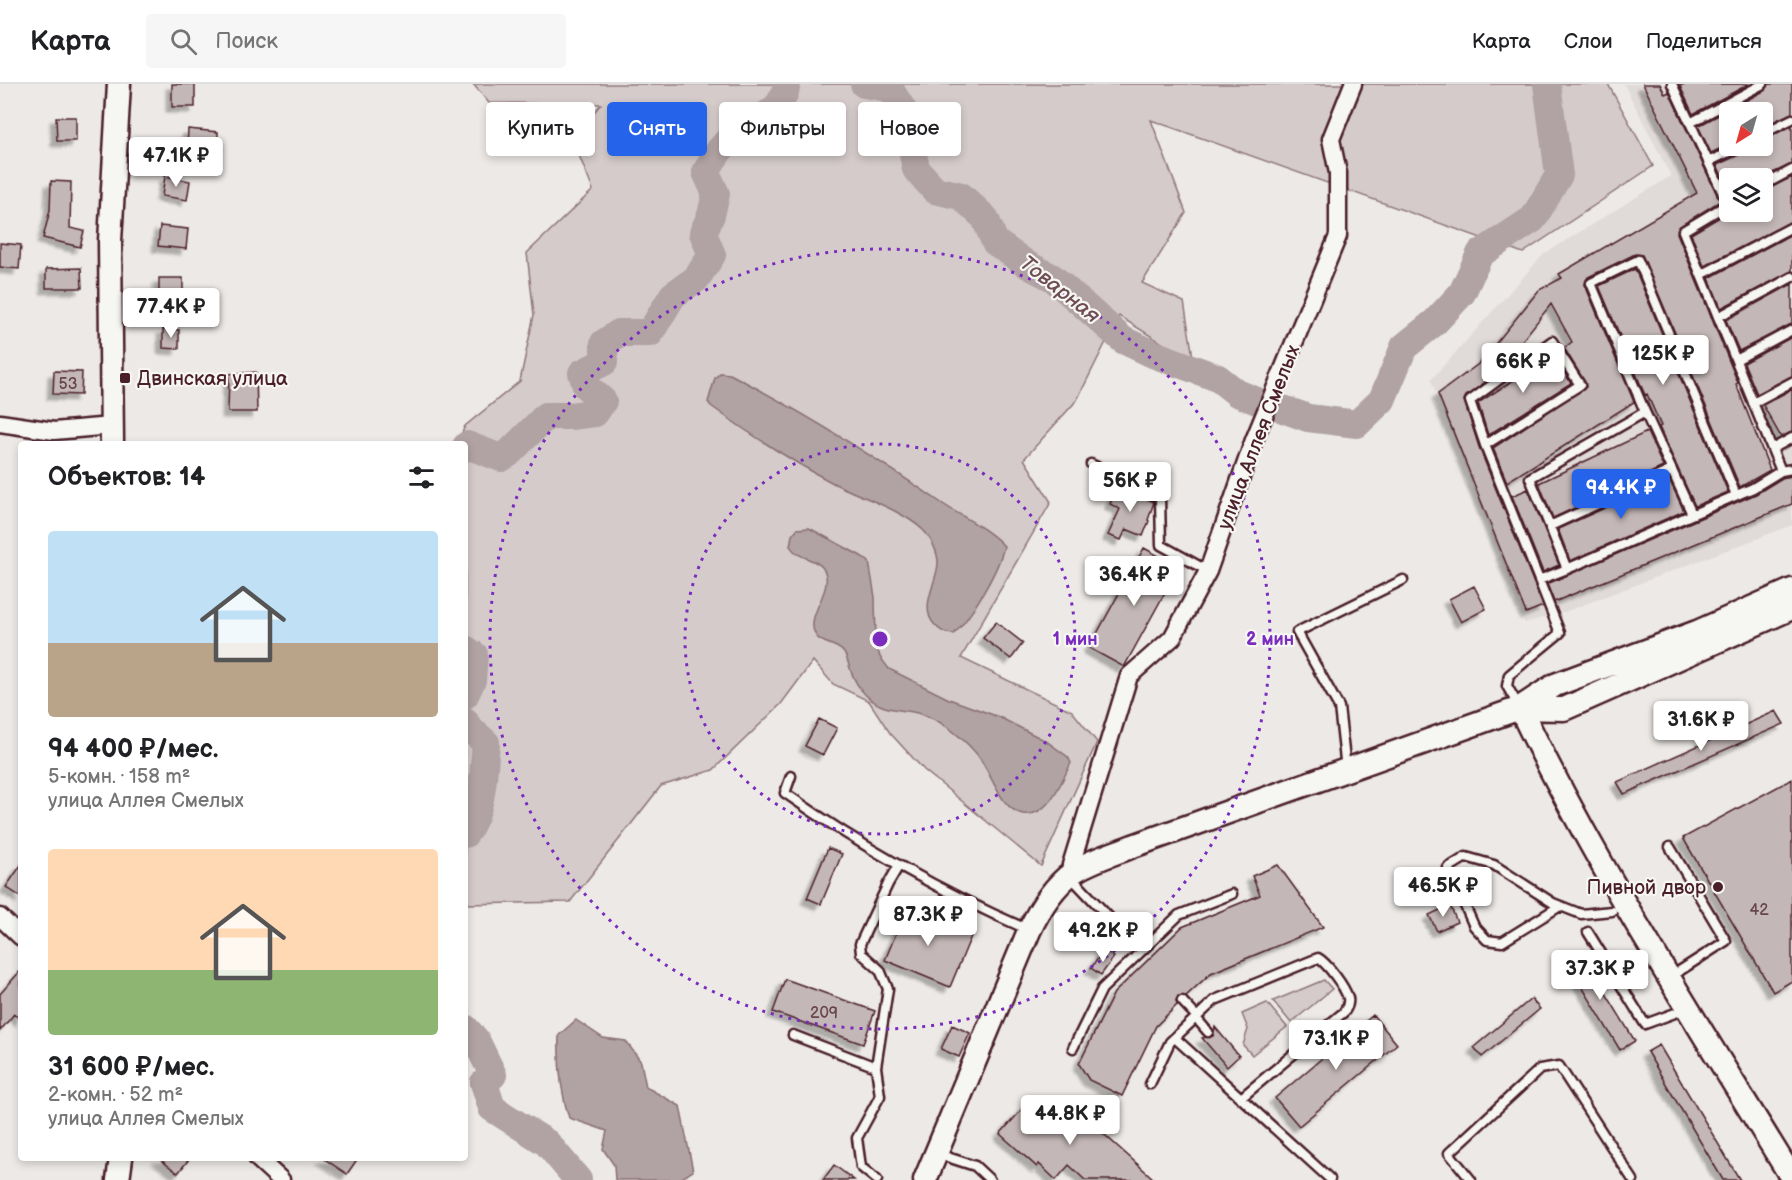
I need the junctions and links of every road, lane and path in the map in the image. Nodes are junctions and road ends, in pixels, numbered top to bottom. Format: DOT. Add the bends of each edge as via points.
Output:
graph roads {
  1 [pos="119,84"];
  2 [pos="1353,84"];
  3 [pos="1672,84"];
  4 [pos="1763,84"];
  5 [pos="1792,119"];
  6 [pos="1690,123"];
  7 [pos="1773,128"];
  8 [pos="1720,156"];
  9 [pos="1708,162"];
  10 [pos="1792,170"];
  11 [pos="1773,180"];
  12 [pos="1719,184"];
  13 [pos="1719,210"];
  14 [pos="1792,226"];
  15 [pos="1701,275"];
  16 [pos="1792,277"];
  17 [pos="1718,317"];
  18 [pos="1792,330"];
  19 [pos="1736,360"];
  20 [pos="1792,382"];
  21 [pos="1753,403"];
  22 [pos="1645,412"];
  23 [pos="0,423"];
  24 [pos="111,435"];
  25 [pos="1792,438"];
  26 [pos="1485,445"];
  27 [pos="1772,449"];
  28 [pos="1091,464"];
  29 [pos="1792,469"];
  30 [pos="1672,470"];
  31 [pos="1781,471"];
  32 [pos="1736,495"];
  33 [pos="1692,514"];
  34 [pos="1550,526"];
  35 [pos="1567,569"];
  36 [pos="1208,571"];
  37 [pos="1402,580"];
  38 [pos="1539,580"];
  39 [pos="1792,590"];
  40 [pos="1792,608"];
  41 [pos="1520,708"];
  42 [pos="1346,769"];
  43 [pos="791,776"];
  44 [pos="1670,847"];
  45 [pos="898,867"];
  46 [pos="1071,874"];
  47 [pos="1232,894"];
  48 [pos="1560,906"];
  49 [pos="1612,911"];
  50 [pos="0,917"];
  51 [pos="1029,931"];
  52 [pos="1587,932"];
  53 [pos="18,934"];
  54 [pos="1140,953"];
  55 [pos="1145,963"];
  56 [pos="1670,977"];
  57 [pos="1182,1001"];
  58 [pos="1689,1008"];
  59 [pos="1197,1017"];
  60 [pos="1208,1032"];
  61 [pos="793,1035"];
  62 [pos="1175,1038"];
  63 [pos="1073,1048"];
  64 [pos="876,1067"];
  65 [pos="1150,1084"];
  66 [pos="1241,1098"];
  67 [pos="936,1154"];
  68 [pos="121,1161"];
  69 [pos="260,1161"];
  70 [pos="1792,1178"];
  71 [pos="1330,1179"];
  72 [pos="118,1180"];
  73 [pos="280,1180"];
  74 [pos="877,1180"];
  75 [pos="925,1180"];
  76 [pos="990,1180"];
  77 [pos="1471,1180"];
  78 [pos="1633,1180"];
  1 -- 24 [label="main road" via="110,241"];
  2 -- 36 [label="street, улица Аллея Смелых" via="1331,139 1338,173 1338,236 1254,440"];
  3 -- 6 [label="lane"];
  4 -- 6 [label="lane"];
  5 -- 7 [label="lane"];
  6 -- 9 [label="lane"];
  8 -- 9 [label="lane"];
  9 -- 12 [label="lane"];
  10 -- 11 [label="lane"];
  13 -- 15 [label="lane" via="1683,231"];
  14 -- 15 [label="lane"];
  15 -- 17 [label="lane"];
  16 -- 17 [label="lane"];
  17 -- 19 [label="lane"];
  18 -- 19 [label="lane"];
  19 -- 21 [label="lane"];
  20 -- 21 [label="lane"];
  21 -- 27 [label="lane"];
  22 -- 30 [label="lane"];
  22 -- 32 [label="lane" via="1591,284 1638,260"];
  22 -- 34 [label="lane" via="1530,478"];
  23 -- 24 [label="street"];
  25 -- 27 [label="lane"];
  26 -- 26 [label="lane" via="1580,385 1552,341 1470,401"];
  26 -- 38 [label="lane"];
  27 -- 31 [label="lane"];
  28 -- 36 [label="lane" via="1160,497 1161,545"];
  29 -- 31 [label="lane"];
  30 -- 33 [label="lane"];
  30 -- 34 [label="lane"];
  31 -- 32 [label="lane"];
  32 -- 33 [label="lane"];
  33 -- 35 [label="lane"];
  34 -- 35 [label="lane"];
  35 -- 38 [label="lane"];
  36 -- 46 [label="street, улица Аллея Смелых" via="1172,638 1128,676"];
  37 -- 42 [label="lane" via="1297,632 1339,707"];
  38 -- 41 [label="lane" via="1560,633 1509,675 1507,686"];
  39 -- 41 [label="main road" via="1697,632 1555,685"];
  40 -- 41 [label="main road" via="1564,709"];
  41 -- 42 [label="main road"];
  41 -- 56 [label="main road" via="1624,902"];
  42 -- 46 [label="main road" via="1133,846"];
  43 -- 45 [label="lane" via="785,793"];
  44 -- 56 [label="lane" via="1726,940"];
  45 -- 51 [label="lane"];
  45 -- 64 [label="lane" via="860,944 861,953 880,970 888,988"];
  46 -- 51 [label="main road" via="1037,914"];
  46 -- 54 [label="lane"];
  47 -- 54 [label="lane" via="1179,915"];
  48 -- 48 [label="lane" via="1494,865 1466,857 1448,868 1474,926 1487,940 1503,942"];
  48 -- 49 [label="lane" via="1581,914"];
  50 -- 53 [label="street"];
  51 -- 67 [label="main road"];
  52 -- 58 [label="lane" via="1644,1024"];
  54 -- 55 [label="lane"];
  54 -- 63 [label="lane" via="1102,989"];
  56 -- 58 [label="main road"];
  57 -- 59 [label="lane"];
  58 -- 70 [label="main road"];
  59 -- 60 [label="lane"];
  59 -- 62 [label="lane"];
  59 -- 66 [label="lane" via="1215,999 1317,958 1325,962 1348,996 1344,1012"];
  61 -- 64 [label="lane"];
  62 -- 65 [label="lane"];
  62 -- 66 [label="lane"];
  64 -- 74 [label="lane" via="880,1096 857,1138 861,1167"];
  66 -- 71 [label="lane"];
  67 -- 75 [label="main road"];
  67 -- 76 [label="lane" via="975,1166"];
  68 -- 72 [label="main road"];
  69 -- 73 [label="street"];
  77 -- 78 [label="lane" via="1449,1153 1540,1069 1559,1066"];
}
